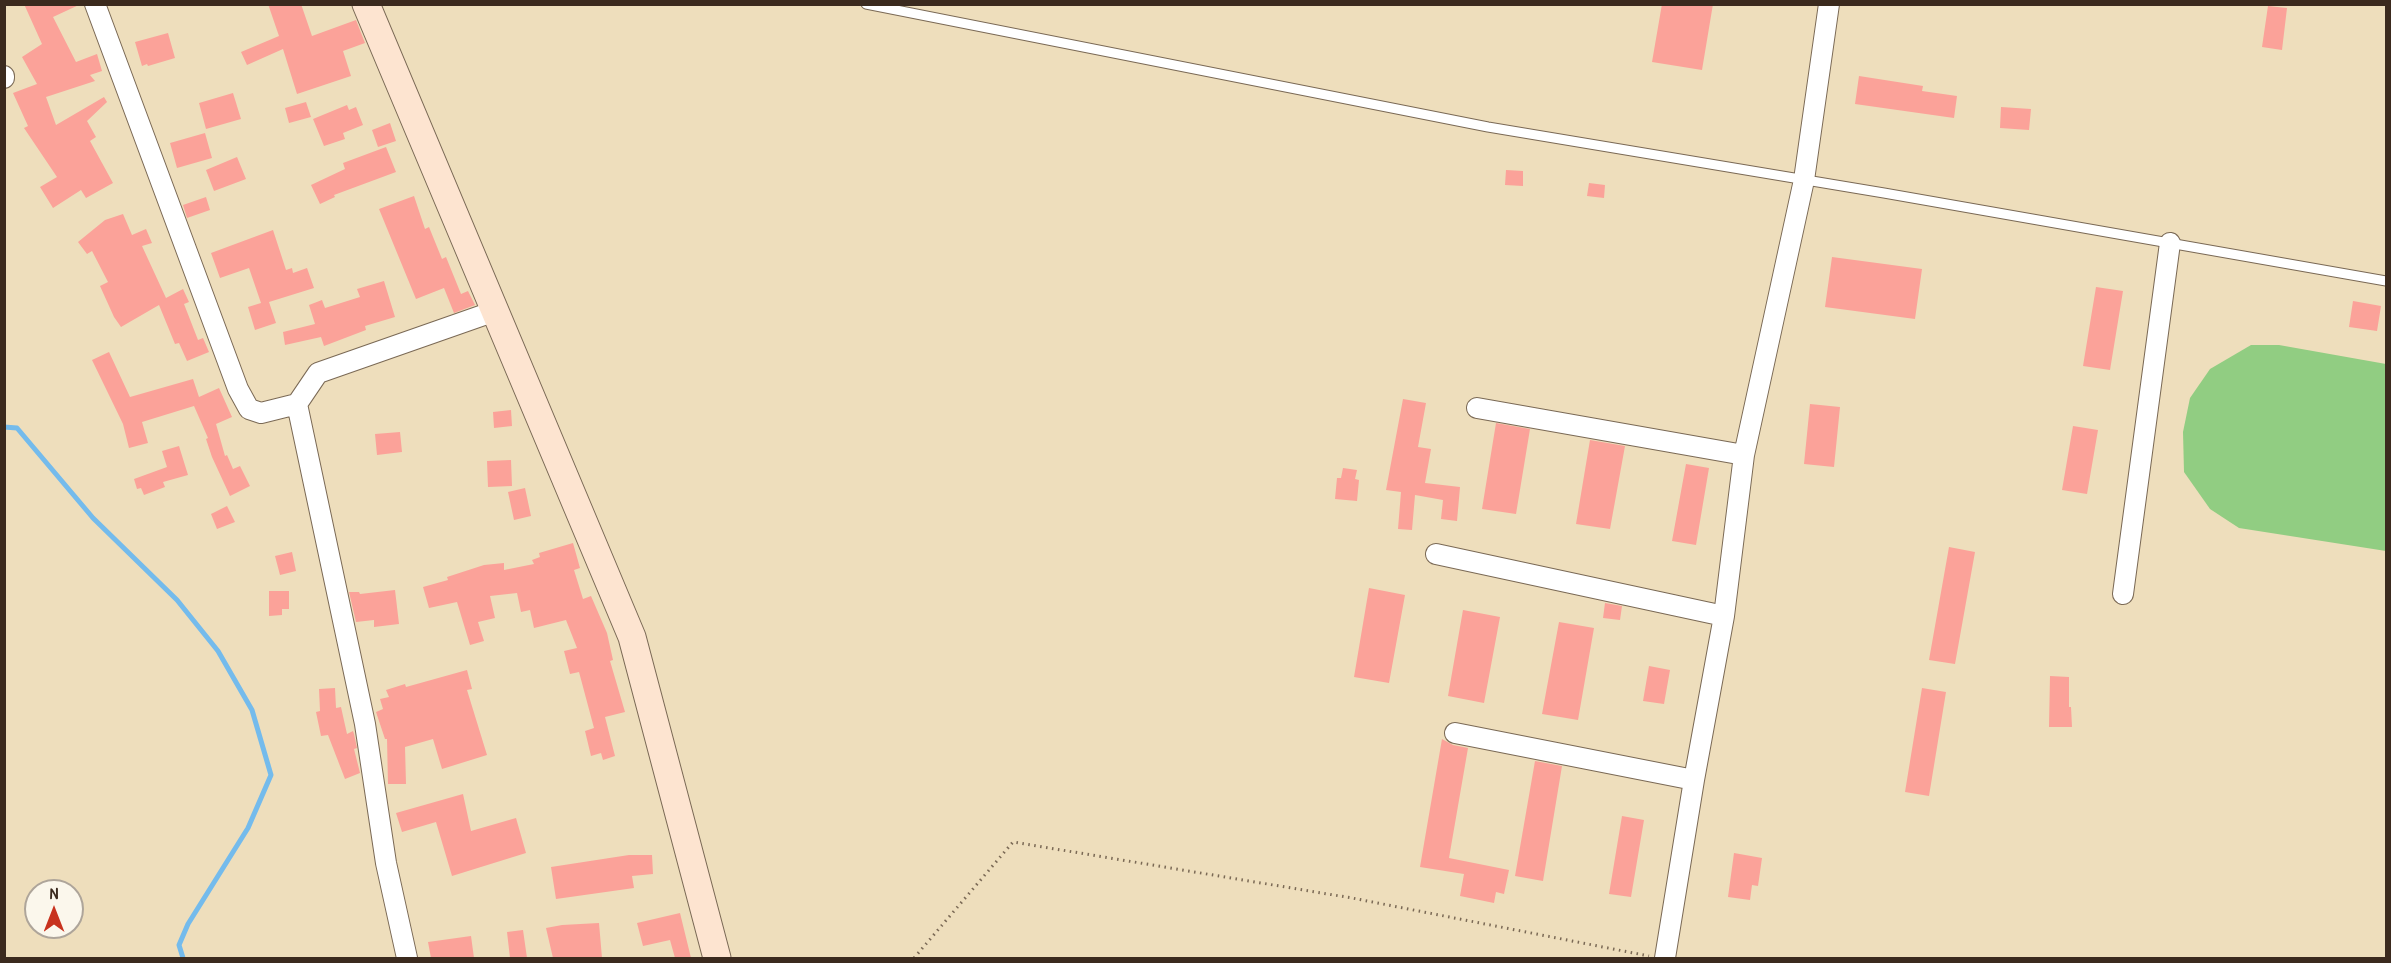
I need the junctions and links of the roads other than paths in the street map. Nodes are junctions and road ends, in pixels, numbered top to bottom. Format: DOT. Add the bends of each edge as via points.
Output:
graph roads {
  1 [pos="95,4"];
  2 [pos="366,4"];
  3 [pos="866,4"];
  4 [pos="1829,4"];
  5 [pos="1804,180"];
  6 [pos="2170,243"];
  7 [pos="2386,281"];
  8 [pos="495,311"];
  9 [pos="297,404"];
  10 [pos="1477,408"];
  11 [pos="1744,455"];
  12 [pos="1436,554"];
  13 [pos="2123,594"];
  14 [pos="1724,616"];
  15 [pos="1455,733"];
  16 [pos="1694,780"];
  17 [pos="407,958"];
  18 [pos="717,958"];
  19 [pos="1665,958"];
  1 -- 9 [label="street" via="238,389 249,409 261,413"];
  2 -- 8 [label="main road"];
  3 -- 5 [label="lane" via="1488,127"];
  4 -- 5 [label="street"];
  5 -- 6 [label="lane"];
  5 -- 11 [label="street"];
  6 -- 7 [label="lane"];
  6 -- 13 [label="street"];
  8 -- 9 [label="street" via="318,373"];
  8 -- 18 [label="main road" via="632,637"];
  9 -- 17 [label="street" via="365,724 386,863"];
  10 -- 11 [label="street"];
  11 -- 14 [label="street"];
  12 -- 14 [label="street"];
  14 -- 16 [label="street"];
  15 -- 16 [label="street"];
  16 -- 19 [label="street"];
}
